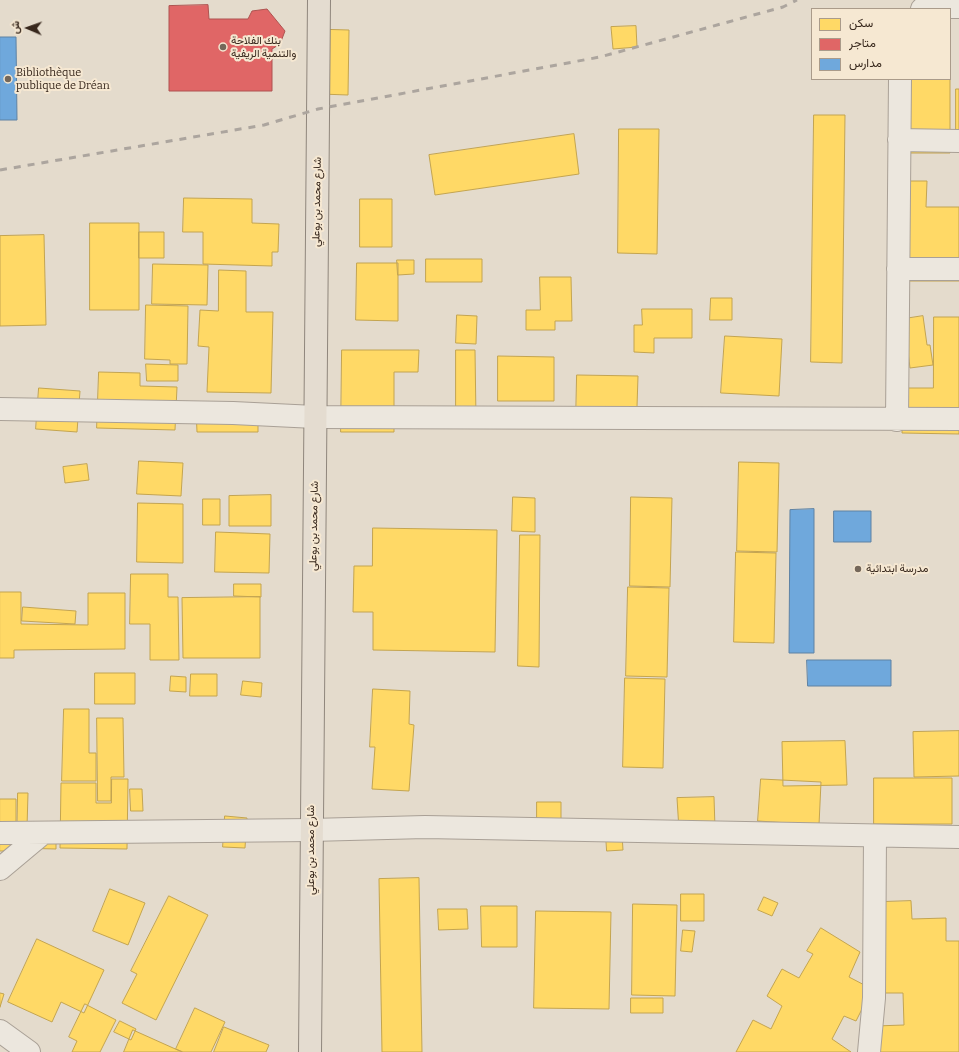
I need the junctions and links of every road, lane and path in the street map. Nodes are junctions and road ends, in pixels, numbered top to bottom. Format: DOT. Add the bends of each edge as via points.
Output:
graph roads {
  1 [pos="319,0"];
  2 [pos="959,7"];
  3 [pos="924,8"];
  4 [pos="900,80"];
  5 [pos="899,140"];
  6 [pos="959,141"];
  7 [pos="898,269"];
  8 [pos="959,269"];
  9 [pos="0,409"];
  10 [pos="315,418"];
  11 [pos="959,419"];
  12 [pos="897,420"];
  13 [pos="311,830"];
  14 [pos="0,833"];
  15 [pos="43,833"];
  16 [pos="875,836"];
  17 [pos="959,837"];
  18 [pos="0,869"];
  19 [pos="0,1031"];
  20 [pos="30,1052"];
  21 [pos="310,1052"];
  22 [pos="869,1052"];
  1 -- 10 [label="main road, شارع محمد بن بوعلي"];
  2 -- 3 [label="street"];
  4 -- 5 [label="street"];
  5 -- 6 [label="street"];
  5 -- 7 [label="street"];
  7 -- 8 [label="street"];
  7 -- 12 [label="street"];
  9 -- 10 [label="street" via="233,412"];
  10 -- 12 [label="street"];
  10 -- 13 [label="main road, شارع محمد بن بوعلي"];
  11 -- 12 [label="street"];
  13 -- 15 [label="street"];
  13 -- 16 [label="street" via="425,827"];
  13 -- 21 [label="main road, شارع محمد بن بوعلي"];
  14 -- 15 [label="street"];
  15 -- 18 [label="street"];
  16 -- 17 [label="street"];
  16 -- 22 [label="street" via="874,998"];
  19 -- 20 [label="street"];
}
